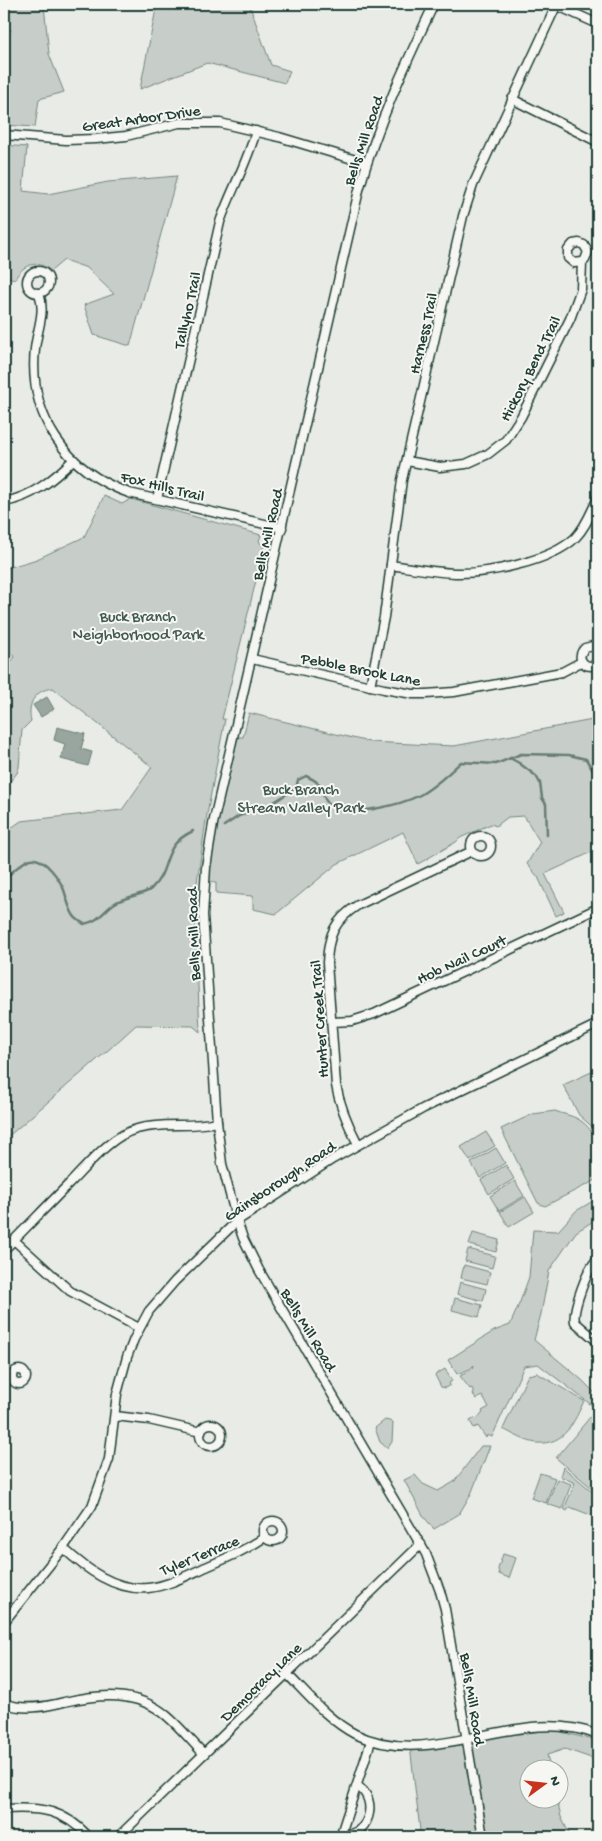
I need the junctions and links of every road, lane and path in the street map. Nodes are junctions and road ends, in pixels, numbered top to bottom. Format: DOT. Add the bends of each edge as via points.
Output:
graph roads {
  1 [pos="434,4"];
  2 [pos="557,4"];
  3 [pos="598,24"];
  4 [pos="512,99"];
  5 [pos="256,131"];
  6 [pos="4,135"];
  7 [pos="598,142"];
  8 [pos="366,163"];
  9 [pos="582,262"];
  10 [pos="39,293"];
  11 [pos="73,460"];
  12 [pos="407,461"];
  13 [pos="598,498"];
  14 [pos="157,499"];
  15 [pos="4,502"];
  16 [pos="282,528"];
  17 [pos="391,565"];
  18 [pos="598,650"];
  19 [pos="252,658"];
  20 [pos="581,662"];
  21 [pos="598,663"];
  22 [pos="370,686"];
  23 [pos="472,851"];
  24 [pos="598,908"];
  25 [pos="332,1022"];
  26 [pos="598,1024"];
  27 [pos="217,1122"];
  28 [pos="358,1144"];
  29 [pos="237,1221"];
  30 [pos="14,1240"];
  31 [pos="4,1250"];
  32 [pos="598,1259"];
  33 [pos="139,1328"];
  34 [pos="598,1342"];
  35 [pos="12,1380"];
  36 [pos="4,1385"];
  37 [pos="115,1416"];
  38 [pos="201,1432"];
  39 [pos="265,1537"];
  40 [pos="421,1544"];
  41 [pos="63,1548"];
  42 [pos="4,1622"];
  43 [pos="287,1674"];
  44 [pos="4,1703"];
  45 [pos="598,1735"];
  46 [pos="466,1738"];
  47 [pos="371,1741"];
  48 [pos="204,1754"];
  49 [pos="357,1786"];
  50 [pos="4,1809"];
  51 [pos="341,1836"];
  52 [pos="89,1837"];
  53 [pos="118,1837"];
  54 [pos="483,1837"];
  1 -- 8 [label="street, Bells Mill Road" via="391,96"];
  2 -- 3 [label="street"];
  2 -- 4 [label="street, Harness Trail"];
  4 -- 7 [label="street"];
  4 -- 12 [label="street, Harness Trail" via="473,185 463,216"];
  5 -- 6 [label="street, Great Arbor Drive" via="204,122 179,123 126,136 96,139"];
  5 -- 8 [label="street, Great Arbor Drive"];
  5 -- 14 [label="street, Tallyho Trail" via="220,222"];
  8 -- 16 [label="street, Bells Mill Road"];
  9 -- 12 [label="street, Hickory Bend Trail" via="581,289 570,319 521,417 506,440 488,454 466,464 440,467"];
  10 -- 11 [label="street, Fox Hills Trail" via="43,310 35,347 36,389 47,424"];
  11 -- 14 [label="street, Fox Hills Trail" via="118,490"];
  11 -- 15 [label="street" via="36,490"];
  12 -- 17 [label="street, Harness Trail"];
  13 -- 17 [label="street" via="576,537 542,558 473,572"];
  14 -- 16 [label="street, Fox Hills Trail"];
  16 -- 19 [label="street, Bells Mill Road"];
  17 -- 22 [label="street, Harness Trail"];
  18 -- 20 [label="street, Pebble Brook Lane" via="593,646 585,648 580,654"];
  19 -- 22 [label="street, Pebble Brook Lane"];
  19 -- 27 [label="street, Bells Mill Road" via="213,824 204,881 204,932"];
  20 -- 21 [label="street, Pebble Brook Lane" via="592,667"];
  20 -- 22 [label="street, Pebble Brook Lane" via="562,672 441,693 413,694"];
  23 -- 25 [label="street, Hunter Creek Trail" via="358,905 341,918 327,947"];
  24 -- 25 [label="street, Hob Nail Court" via="374,1014 352,1021"];
  25 -- 28 [label="street, Hunter Creek Trail" via="339,1102"];
  26 -- 28 [label="street, Gainsborough Road" via="444,1098"];
  27 -- 29 [label="street, Bells Mill Road" via="222,1164"];
  27 -- 30 [label="street" via="150,1126 122,1136 94,1159"];
  28 -- 29 [label="street, Gainsborough Road"];
  29 -- 33 [label="street, Gainsborough Road" via="175,1281"];
  29 -- 40 [label="street, Bells Mill Road" via="259,1270"];
  30 -- 31 [label="street"];
  30 -- 33 [label="street" via="70,1291"];
  32 -- 34 [label="street" via="590,1268 574,1313 575,1322"];
  33 -- 37 [label="street, Gainsborough Road" via="126,1357"];
  35 -- 36 [label="street"];
  37 -- 38 [label="street"];
  37 -- 41 [label="street, Gainsborough Road" via="109,1459 100,1488 92,1506"];
  39 -- 41 [label="street, Tyler Terrace" via="249,1548 179,1580 148,1588 127,1587 103,1578"];
  40 -- 43 [label="street, Democracy Lane"];
  40 -- 46 [label="street, Bells Mill Road" via="445,1609"];
  41 -- 42 [label="street, Gainsborough Road"];
  43 -- 47 [label="street" via="340,1724"];
  43 -- 48 [label="street, Democracy Lane"];
  44 -- 48 [label="street" via="19,1707 46,1707 103,1695 123,1696 155,1708"];
  45 -- 46 [label="street" via="547,1725"];
  46 -- 47 [label="street" via="410,1746"];
  46 -- 54 [label="street, Bells Mill Road"];
  47 -- 49 [label="street"];
  48 -- 53 [label="street, Democracy Lane"];
  49 -- 51 [label="street"];
  49 -- 51 [label="street" via="365,1791 368,1798 370,1809 366,1822 351,1836"];
  50 -- 52 [label="street" via="48,1810 68,1818"];
}
